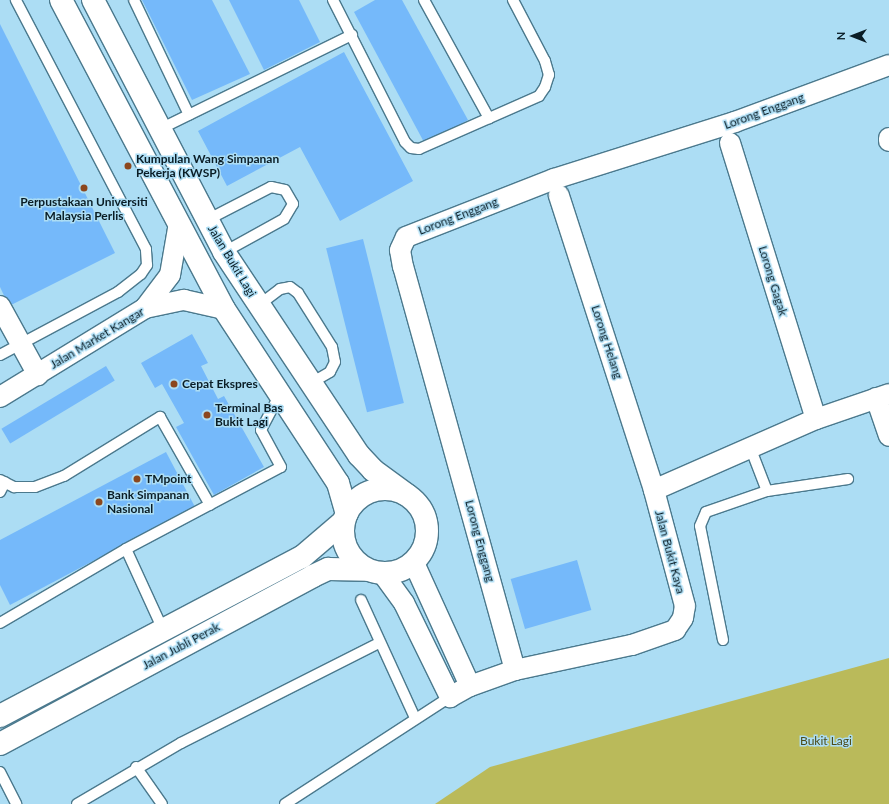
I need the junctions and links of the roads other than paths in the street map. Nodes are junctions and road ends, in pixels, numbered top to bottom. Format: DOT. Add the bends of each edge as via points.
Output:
graph roads {
  1 [pos="16,0"];
  2 [pos="61,0"];
  3 [pos="93,0"];
  4 [pos="134,0"];
  5 [pos="334,0"];
  6 [pos="424,0"];
  7 [pos="513,0"];
  8 [pos="352,35"];
  9 [pos="889,65"];
  10 [pos="189,115"];
  11 [pos="489,118"];
  12 [pos="160,129"];
  13 [pos="889,138"];
  14 [pos="889,141"];
  15 [pos="730,143"];
  16 [pos="560,195"];
  17 [pos="207,220"];
  18 [pos="179,223"];
  19 [pos="224,252"];
  20 [pos="259,305"];
  21 [pos="0,306"];
  22 [pos="145,308"];
  23 [pos="224,309"];
  24 [pos="20,343"];
  25 [pos="0,355"];
  26 [pos="38,375"];
  27 [pos="311,383"];
  28 [pos="280,394"];
  29 [pos="0,396"];
  30 [pos="883,396"];
  31 [pos="816,419"];
  32 [pos="889,436"];
  33 [pos="750,447"];
  34 [pos="848,479"];
  35 [pos="2,481"];
  36 [pos="654,490"];
  37 [pos="767,491"];
  38 [pos="0,492"];
  39 [pos="407,495"];
  40 [pos="210,504"];
  41 [pos="345,518"];
  42 [pos="126,549"];
  43 [pos="414,563"];
  44 [pos="375,572"];
  45 [pos="361,600"];
  46 [pos="0,623"];
  47 [pos="163,630"];
  48 [pos="723,640"];
  49 [pos="379,643"];
  50 [pos="515,670"];
  51 [pos="470,686"];
  52 [pos="450,697"];
  53 [pos="0,716"];
  54 [pos="415,718"];
  55 [pos="0,744"];
  56 [pos="136,767"];
  57 [pos="0,772"];
  58 [pos="16,804"];
  59 [pos="77,804"];
  60 [pos="162,804"];
  61 [pos="284,804"];
  1 -- 24 [label="lane" via="146,249 147,265 141,274 118,292"];
  2 -- 18 [label="street"];
  3 -- 12 [label="street, Jalan Bukit Lagi"];
  4 -- 10 [label="lane"];
  5 -- 8 [label="lane"];
  6 -- 11 [label="lane"];
  7 -- 11 [label="lane" via="545,61 549,75 539,96"];
  8 -- 10 [label="lane"];
  8 -- 11 [label="lane" via="405,142 411,148 419,149"];
  9 -- 50 [label="street, Lorong Enggang" via="735,122 554,179 406,237 400,250 403,267"];
  10 -- 12 [label="lane"];
  12 -- 17 [label="street, Jalan Bukit Lagi"];
  13 -- 14 [label="street"];
  15 -- 31 [label="street, Lorong Gagak"];
  16 -- 36 [label="street, Lorong Helang"];
  17 -- 19 [label="street, Jalan Bukit Lagi"];
  17 -- 19 [label="lane" via="271,187 285,190 293,204 284,219"];
  18 -- 22 [label="street" via="170,275"];
  18 -- 23 [label="street"];
  19 -- 20 [label="street, Jalan Bukit Lagi"];
  20 -- 27 [label="street, Jalan Bukit Lagi"];
  20 -- 27 [label="lane" via="280,289 290,287 298,293 332,347 335,362 330,372"];
  21 -- 24 [label="street"];
  22 -- 23 [label="street, Jalan Market Kangar" via="184,300"];
  22 -- 26 [label="street, Jalan Market Kangar"];
  23 -- 28 [label="street"];
  24 -- 25 [label="lane"];
  24 -- 26 [label="street"];
  26 -- 29 [label="street, Jalan Market Kangar"];
  27 -- 39 [label="street, Jalan Bukit Lagi" via="359,455 373,470"];
  28 -- 40 [label="lane" via="261,430 281,467"];
  28 -- 41 [label="street" via="338,483"];
  30 -- 31 [label="street"];
  30 -- 32 [label="street"];
  31 -- 33 [label="street"];
  33 -- 36 [label="street"];
  33 -- 37 [label="lane"];
  34 -- 37 [label="lane"];
  35 -- 38 [label="lane"];
  35 -- 40 [label="lane" via="14,487 35,487 64,476 160,416"];
  36 -- 50 [label="street, Jalan Bukit Kaya" via="685,606 680,625 675,630 632,645"];
  37 -- 48 [label="lane" via="706,512 701,519 700,526"];
  39 -- 41 [label="street" via="380,489 366,493"];
  39 -- 43 [label="street" via="424,514 427,527 424,546"];
  40 -- 42 [label="lane"];
  41 -- 44 [label="street" via="347,550 356,561"];
  41 -- 47 [label="street, Jalan Jubli Perak" via="302,557"];
  42 -- 46 [label="lane"];
  42 -- 47 [label="lane"];
  43 -- 44 [label="street" via="400,571"];
  43 -- 51 [label="street"];
  44 -- 52 [label="street" via="404,603"];
  44 -- 55 [label="street, Jalan Jubli Perak" via="328,569"];
  45 -- 49 [label="lane"];
  47 -- 53 [label="street, Jalan Jubli Perak"];
  49 -- 54 [label="lane"];
  49 -- 56 [label="lane"];
  50 -- 51 [label="street, Jalan Bukit Kaya"];
  51 -- 52 [label="street, Jalan Bukit Kaya"];
  52 -- 54 [label="lane"];
  54 -- 61 [label="lane"];
  56 -- 59 [label="lane"];
  56 -- 60 [label="lane"];
  57 -- 58 [label="lane"];
}
